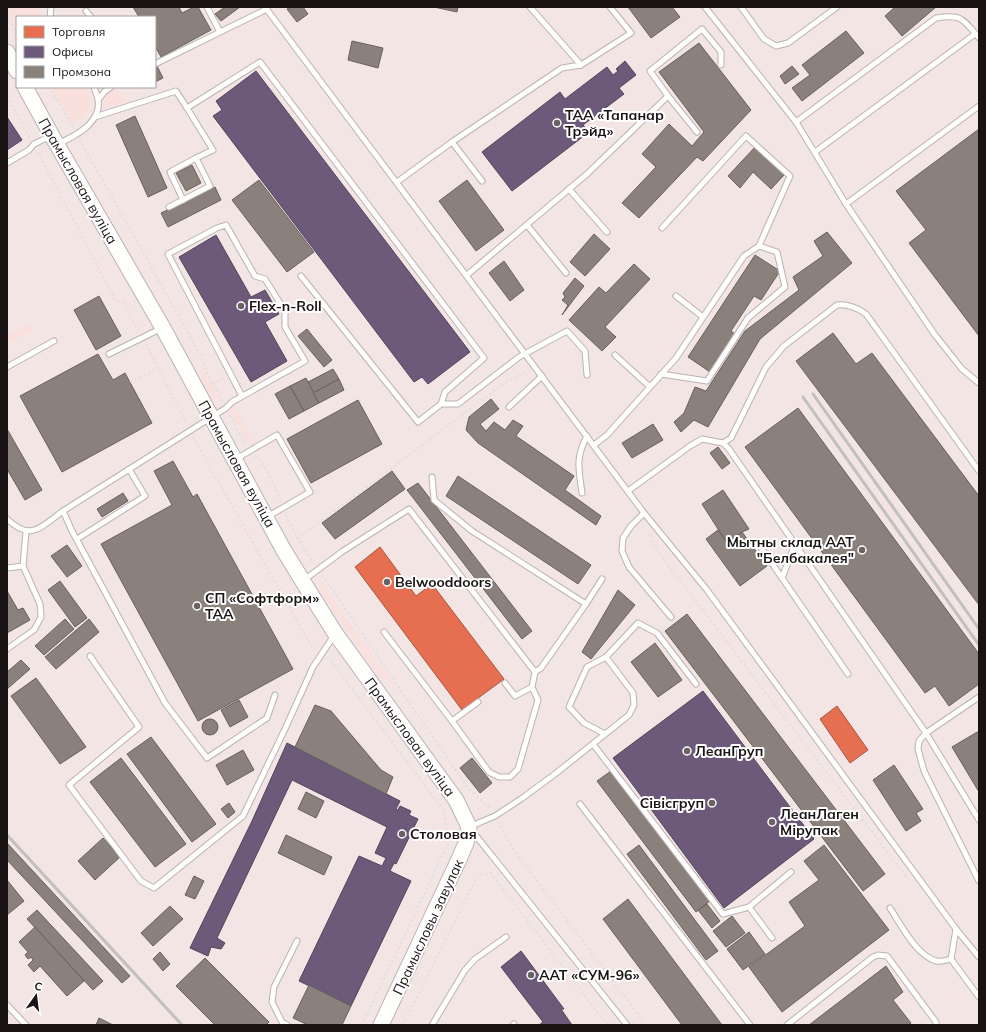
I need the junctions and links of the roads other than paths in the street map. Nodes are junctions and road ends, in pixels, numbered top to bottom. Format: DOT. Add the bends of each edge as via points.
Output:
graph roads {
  1 [pos="207,7"];
  2 [pos="530,7"];
  3 [pos="610,7"];
  4 [pos="705,7"];
  5 [pos="740,7"];
  6 [pos="837,7"];
  7 [pos="266,8"];
  8 [pos="86,11"];
  9 [pos="90,16"];
  10 [pos="220,32"];
  11 [pos="977,36"];
  12 [pos="7,52"];
  13 [pos="156,64"];
  14 [pos="581,65"];
  15 [pos="720,65"];
  16 [pos="16,69"];
  17 [pos="27,88"];
  18 [pos="94,88"];
  19 [pos="110,88"];
  20 [pos="668,96"];
  21 [pos="98,100"];
  22 [pos="979,106"];
  23 [pos="188,108"];
  24 [pos="95,117"];
  25 [pos="796,122"];
  26 [pos="697,132"];
  27 [pos="54,140"];
  28 [pos="452,142"];
  29 [pos="815,152"];
  30 [pos="196,158"];
  31 [pos="7,163"];
  32 [pos="482,181"];
  33 [pos="397,182"];
  34 [pos="570,189"];
  35 [pos="183,200"];
  36 [pos="846,204"];
  37 [pos="169,207"];
  38 [pos="527,225"];
  39 [pos="662,228"];
  40 [pos="607,232"];
  41 [pos="759,246"];
  42 [pos="566,273"];
  43 [pos="467,275"];
  44 [pos="301,276"];
  45 [pos="676,296"];
  46 [pos="703,317"];
  47 [pos="163,328"];
  48 [pos="54,341"];
  49 [pos="109,354"];
  50 [pos="525,354"];
  51 [pos="615,355"];
  52 [pos="7,367"];
  53 [pos="661,374"];
  54 [pos="587,375"];
  55 [pos="542,376"];
  56 [pos="979,383"];
  57 [pos="650,387"];
  58 [pos="242,396"];
  59 [pos="441,404"];
  60 [pos="508,407"];
  61 [pos="211,417"];
  62 [pos="587,436"];
  63 [pos="723,443"];
  64 [pos="594,445"];
  65 [pos="235,460"];
  66 [pos="129,469"];
  67 [pos="979,471"];
  68 [pos="432,477"];
  69 [pos="628,491"];
  70 [pos="582,493"];
  71 [pos="63,511"];
  72 [pos="644,513"];
  73 [pos="266,518"];
  74 [pos="7,519"];
  75 [pos="26,532"];
  76 [pos="76,539"];
  77 [pos="795,544"];
  78 [pos="760,546"];
  79 [pos="23,566"];
  80 [pos="7,568"];
  81 [pos="782,578"];
  82 [pos="602,579"];
  83 [pos="303,581"];
  84 [pos="586,604"];
  85 [pos="671,616"];
  86 [pos="384,632"];
  87 [pos="335,633"];
  88 [pos="7,649"];
  89 [pos="90,656"];
  90 [pos="606,657"];
  91 [pos="535,672"];
  92 [pos="848,674"];
  93 [pos="505,683"];
  94 [pos="696,684"];
  95 [pos="532,687"];
  96 [pos="275,695"];
  97 [pos="979,697"];
  98 [pos="478,702"];
  99 [pos="452,721"];
  100 [pos="926,733"];
  101 [pos="605,734"];
  102 [pos="593,744"];
  103 [pos="580,804"];
  104 [pos="979,820"];
  105 [pos="470,827"];
  106 [pos="792,872"];
  107 [pos="979,881"];
  108 [pos="749,907"];
  109 [pos="890,908"];
  110 [pos="956,929"];
  111 [pos="506,937"];
  112 [pos="772,938"];
  113 [pos="297,941"];
  114 [pos="979,957"];
  115 [pos="951,959"];
  116 [pos="979,997"];
  117 [pos="7,1005"];
  118 [pos="26,1025"];
  119 [pos="287,1025"];
  120 [pos="381,1025"];
  121 [pos="432,1025"];
  122 [pos="627,1025"];
  123 [pos="750,1025"];
  124 [pos="787,1025"];
  125 [pos="936,1025"];
  1 -- 10 [label="lane"];
  2 -- 14 [label="lane"];
  3 -- 14 [label="lane" via="631,33"];
  4 -- 25 [label="lane"];
  5 -- 6 [label="lane" via="764,39 776,46 788,44"];
  7 -- 10 [label="lane"];
  7 -- 33 [label="lane"];
  8 -- 9 [label="lane"];
  10 -- 13 [label="lane"];
  11 -- 25 [label="lane" via="963,19 951,16 936,18"];
  11 -- 29 [label="lane"];
  12 -- 16 [label="main road"];
  14 -- 28 [label="lane" via="562,68"];
  15 -- 20 [label="lane" via="721,52 702,29 650,71"];
  17 -- 27 [label="main road, Прамысловая вуліца"];
  18 -- 21 [label="lane"];
  19 -- 21 [label="lane"];
  20 -- 26 [label="lane"];
  20 -- 34 [label="lane"];
  21 -- 24 [label="lane"];
  22 -- 36 [label="lane"];
  23 -- 24 [label="lane" via="176,91"];
  23 -- 30 [label="lane" via="212,150"];
  23 -- 59 [label="lane" via="260,62 484,358 445,392"];
  24 -- 27 [label="lane" via="77,135"];
  25 -- 29 [label="lane"];
  27 -- 31 [label="lane" via="34,144 29,150"];
  27 -- 47 [label="main road, Прамысловая вуліца"];
  28 -- 32 [label="lane"];
  28 -- 33 [label="lane"];
  29 -- 36 [label="lane"];
  30 -- 35 [label="lane" via="170,172"];
  30 -- 35 [label="lane" via="210,186"];
  33 -- 43 [label="lane"];
  34 -- 38 [label="lane"];
  34 -- 40 [label="lane"];
  35 -- 37 [label="lane"];
  36 -- 56 [label="lane" via="935,335 962,369"];
  38 -- 42 [label="lane"];
  38 -- 43 [label="lane"];
  39 -- 41 [label="lane" via="746,136 790,176"];
  41 -- 46 [label="lane" via="744,256"];
  41 -- 53 [label="lane" via="777,252 785,287 748,318 707,381"];
  43 -- 50 [label="lane"];
  44 -- 59 [label="lane" via="418,422"];
  45 -- 46 [label="lane"];
  46 -- 53 [label="lane" via="676,358"];
  47 -- 49 [label="lane"];
  47 -- 61 [label="main road, Прамысловая вуліца"];
  48 -- 52 [label="lane"];
  50 -- 54 [label="lane" via="567,331 585,351"];
  50 -- 55 [label="lane"];
  50 -- 59 [label="lane" via="458,404"];
  51 -- 57 [label="lane"];
  53 -- 57 [label="lane"];
  55 -- 60 [label="lane"];
  55 -- 62 [label="lane"];
  57 -- 64 [label="lane" via="607,435"];
  58 -- 58 [label="lane" via="305,361 285,327 285,311 265,280 255,276 226,225 168,254"];
  58 -- 61 [label="lane"];
  61 -- 65 [label="main road, Прамысловая вуліца"];
  61 -- 66 [label="lane"];
  62 -- 64 [label="lane"];
  62 -- 70 [label="lane" via="580,449 578,466"];
  63 -- 67 [label="lane" via="731,438 766,368 784,346 836,305 844,304 866,314"];
  63 -- 69 [label="lane" via="702,439"];
  63 -- 77 [label="lane"];
  64 -- 69 [label="lane"];
  65 -- 73 [label="main road, Прамысловая вуліца"];
  65 -- 73 [label="lane" via="277,435 310,492"];
  66 -- 71 [label="lane"];
  66 -- 76 [label="lane" via="145,496"];
  68 -- 84 [label="lane" via="434,500 472,531"];
  69 -- 72 [label="lane"];
  71 -- 75 [label="lane" via="37,530"];
  71 -- 76 [label="lane"];
  72 -- 85 [label="lane" via="623,538 622,551 630,567"];
  72 -- 110 [label="lane" via="707,590"];
  73 -- 83 [label="main road, Прамысловая вуліца"];
  74 -- 75 [label="lane"];
  75 -- 79 [label="lane"];
  76 -- 96 [label="lane" via="165,703 207,758 268,718"];
  77 -- 81 [label="lane"];
  77 -- 100 [label="lane"];
  78 -- 81 [label="lane"];
  79 -- 80 [label="lane"];
  79 -- 88 [label="lane" via="40,604 41,617 34,630"];
  81 -- 92 [label="lane"];
  82 -- 84 [label="lane"];
  83 -- 87 [label="main road, Прамысловая вуліца"];
  83 -- 91 [label="lane" via="343,551 409,508"];
  84 -- 91 [label="lane" via="541,668"];
  86 -- 99 [label="lane"];
  87 -- 89 [label="lane" via="313,667 243,816 154,888 141,881 69,785 139,727"];
  87 -- 105 [label="main road, Прамысловая вуліца" via="456,800"];
  90 -- 94 [label="lane" via="638,623 657,633"];
  90 -- 101 [label="lane" via="633,693 634,705 629,715"];
  90 -- 101 [label="lane" via="587,667 569,707 584,723"];
  91 -- 95 [label="lane"];
  93 -- 95 [label="lane" via="515,696"];
  95 -- 99 [label="lane" via="538,700 518,769 510,777 499,777 489,772"];
  97 -- 100 [label="lane"];
  98 -- 99 [label="lane"];
  100 -- 104 [label="lane"];
  100 -- 107 [label="lane" via="919,741 918,749 924,771"];
  101 -- 102 [label="lane"];
  102 -- 105 [label="lane" via="521,799 495,816"];
  102 -- 108 [label="lane" via="723,914"];
  103 -- 123 [label="lane"];
  105 -- 120 [label="main road, Прамысловы завулак" via="460,857"];
  105 -- 122 [label="lane"];
  106 -- 108 [label="lane"];
  108 -- 112 [label="lane"];
  109 -- 115 [label="lane" via="918,950 937,962"];
  110 -- 114 [label="lane"];
  110 -- 115 [label="lane"];
  111 -- 121 [label="lane" via="475,959 465,970"];
  113 -- 119 [label="lane" via="274,988 272,1002 282,1022"];
  115 -- 116 [label="lane"];
  117 -- 118 [label="lane"];
  124 -- 125 [label="lane" via="878,955 887,956"];
}
